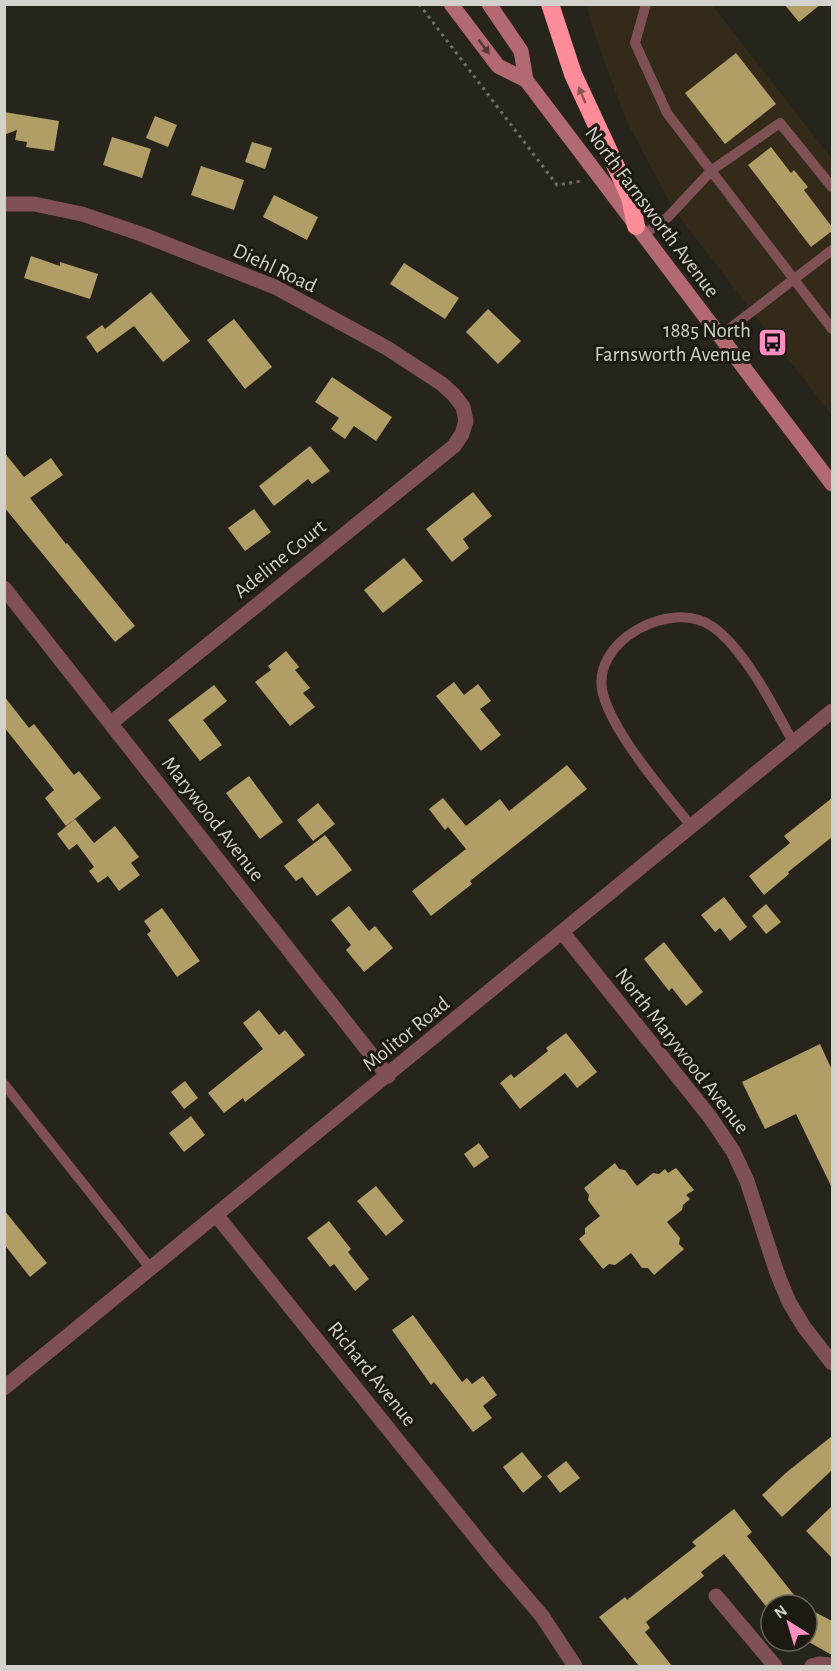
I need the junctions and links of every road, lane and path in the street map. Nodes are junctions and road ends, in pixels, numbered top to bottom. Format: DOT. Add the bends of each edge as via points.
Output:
graph roads {
  1 [pos="419,4"];
  2 [pos="451,4"];
  3 [pos="489,4"];
  4 [pos="550,4"];
  5 [pos="646,4"];
  6 [pos="525,80"];
  7 [pos="712,170"];
  8 [pos="599,178"];
  9 [pos="832,187"];
  10 [pos="4,204"];
  11 [pos="640,230"];
  12 [pos="832,250"];
  13 [pos="795,279"];
  14 [pos="832,329"];
  15 [pos="720,336"];
  16 [pos="466,421"];
  17 [pos="832,484"];
  18 [pos="4,588"];
  19 [pos="832,711"];
  20 [pos="111,723"];
  21 [pos="793,742"];
  22 [pos="692,826"];
  23 [pos="563,933"];
  24 [pos="388,1076"];
  25 [pos="4,1084"];
  26 [pos="217,1216"];
  27 [pos="151,1269"];
  28 [pos="832,1363"];
  29 [pos="4,1388"];
  30 [pos="716,1596"];
  31 [pos="832,1665"];
  32 [pos="575,1666"];
  33 [pos="774,1666"];
  34 [pos="812,1666"];
  1 -- 8 [label="path" via="557,185"];
  2 -- 6 [label="main road, North Farnsworth Avenue, one-way" via="498,66"];
  3 -- 6 [label="main road, North Farnsworth Avenue" via="521,51"];
  11 -- 4 [label="highway, one-way" via="630,197 573,74"];
  5 -- 7 [label="lane" via="635,43 667,113"];
  6 -- 8 [label="main road, North Farnsworth Avenue"];
  7 -- 9 [label="lane" via="780,123"];
  7 -- 11 [label="lane" via="668,217"];
  7 -- 13 [label="lane"];
  8 -- 11 [label="main road, North Farnsworth Avenue"];
  10 -- 16 [label="street, Diehl Road" via="34,204 82,214 274,287 387,348 442,384 463,407"];
  11 -- 15 [label="main road, North Farnsworth Avenue"];
  12 -- 13 [label="lane"];
  13 -- 14 [label="lane"];
  13 -- 15 [label="lane"];
  15 -- 17 [label="main road, North Farnsworth Avenue"];
  16 -- 20 [label="street, Adeline Court" via="454,446"];
  18 -- 20 [label="street, Marywood Avenue"];
  19 -- 21 [label="street, Molitor Road"];
  20 -- 24 [label="street, Marywood Avenue"];
  21 -- 22 [label="street, Molitor Road"];
  21 -- 22 [label="lane" via="771,700 731,642 711,626 689,617 671,616 649,623 617,645 605,660 602,677 608,709 654,780"];
  22 -- 23 [label="street, Molitor Road"];
  23 -- 24 [label="street, Molitor Road"];
  23 -- 28 [label="street, North Marywood Avenue" via="710,1117 732,1151 747,1181 789,1302"];
  24 -- 26 [label="street, Molitor Road"];
  25 -- 27 [label="lane"];
  26 -- 27 [label="street, Molitor Road"];
  26 -- 32 [label="street, Richard Avenue" via="542,1616"];
  27 -- 29 [label="street, Molitor Road"];
  30 -- 33 [label="street"];
  31 -- 34 [label="street"];
}
